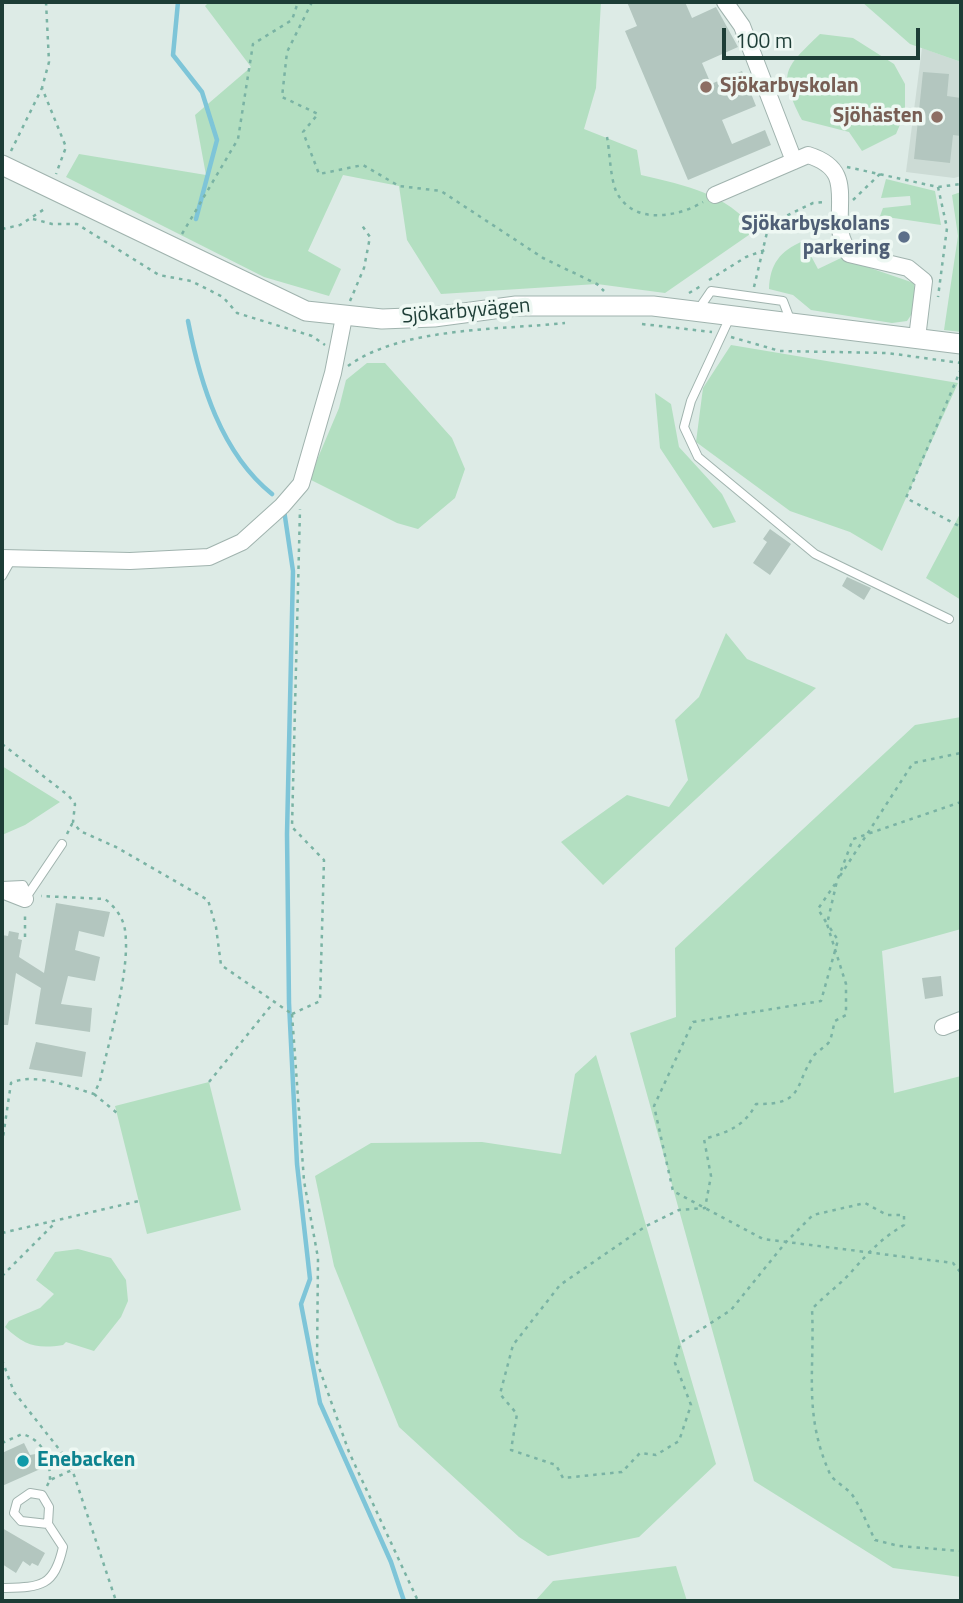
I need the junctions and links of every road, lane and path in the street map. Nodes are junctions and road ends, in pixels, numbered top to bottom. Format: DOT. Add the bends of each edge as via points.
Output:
graph roads {
  1 [pos="46,2"];
  2 [pos="299,2"];
  3 [pos="312,2"];
  4 [pos="725,2"];
  5 [pos="42,88"];
  6 [pos="607,136"];
  7 [pos="794,161"];
  8 [pos="3,166"];
  9 [pos="833,167"];
  10 [pos="881,173"];
  11 [pos="54,180"];
  12 [pos="961,184"];
  13 [pos="938,187"];
  14 [pos="715,195"];
  15 [pos="842,201"];
  16 [pos="46,208"];
  17 [pos="33,219"];
  18 [pos="361,224"];
  19 [pos="2,229"];
  20 [pos="765,250"];
  21 [pos="183,255"];
  22 [pos="191,281"];
  23 [pos="606,293"];
  24 [pos="683,296"];
  25 [pos="751,296"];
  26 [pos="937,304"];
  27 [pos="698,310"];
  28 [pos="731,314"];
  29 [pos="344,317"];
  30 [pos="791,322"];
  31 [pos="568,323"];
  32 [pos="639,323"];
  33 [pos="723,334"];
  34 [pos="917,338"];
  35 [pos="961,344"];
  36 [pos="337,351"];
  37 [pos="961,363"];
  38 [pos="961,369"];
  39 [pos="333,373"];
  40 [pos="301,484"];
  41 [pos="961,527"];
  42 [pos="6,559"];
  43 [pos="2,576"];
  44 [pos="949,619"];
  45 [pos="2,744"];
  46 [pos="961,753"];
  47 [pos="961,803"];
  48 [pos="73,822"];
  49 [pos="869,834"];
  50 [pos="62,844"];
  51 [pos="837,881"];
  52 [pos="2,888"];
  53 [pos="24,897"];
  54 [pos="827,924"];
  55 [pos="25,937"];
  56 [pos="835,949"];
  57 [pos="274,1002"];
  58 [pos="292,1014"];
  59 [pos="961,1020"];
  60 [pos="943,1027"];
  61 [pos="209,1082"];
  62 [pos="94,1094"];
  63 [pos="117,1112"];
  64 [pos="2,1144"];
  65 [pos="139,1201"];
  66 [pos="705,1208"];
  67 [pos="56,1223"];
  68 [pos="2,1233"];
  69 [pos="786,1241"];
  70 [pos="866,1252"];
  71 [pos="961,1273"];
  72 [pos="2,1276"];
  73 [pos="2,1360"];
  74 [pos="2,1443"];
  75 [pos="72,1470"];
  76 [pos="50,1480"];
  77 [pos="42,1495"];
  78 [pos="48,1524"];
  79 [pos="961,1551"];
  80 [pos="2,1588"];
  81 [pos="116,1601"];
  82 [pos="418,1601"];
  1 -- 5 [label="path" via="48,62"];
  2 -- 21 [label="path" via="292,20 253,44 238,139 181,236"];
  3 -- 23 [label="path" via="287,52 282,97 318,114 303,132 319,174 363,165 399,186 441,191"];
  4 -- 7 [label="street" via="741,26"];
  5 -- 8 [label="path"];
  5 -- 11 [label="path" via="66,148"];
  6 -- 14 [label="path" via="617,192 635,212 652,217 694,208"];
  7 -- 9 [label="street" via="808,155"];
  7 -- 14 [label="street"];
  8 -- 21 [label="street, Sjökarbyvägen"];
  9 -- 10 [label="path"];
  9 -- 15 [label="street"];
  10 -- 13 [label="path"];
  10 -- 15 [label="path" via="855,199"];
  12 -- 13 [label="path"];
  13 -- 26 [label="path" via="947,228"];
  15 -- 20 [label="path" via="813,203 769,224"];
  15 -- 34 [label="street" via="839,227 849,254 908,268 924,281"];
  16 -- 17 [label="path"];
  17 -- 19 [label="path"];
  17 -- 22 [label="path" via="77,224 159,275"];
  18 -- 29 [label="path" via="370,237 364,268"];
  20 -- 24 [label="path"];
  20 -- 25 [label="path"];
  21 -- 22 [label="path"];
  21 -- 29 [label="street, Sjökarbyvägen" via="306,311"];
  22 -- 36 [label="path" via="223,297 237,313 312,336"];
  25 -- 27 [label="lane" via="711,291"];
  25 -- 30 [label="lane" via="783,301"];
  27 -- 28 [label="street, Sjökarbyvägen"];
  27 -- 29 [label="street, Sjökarbyvägen" via="601,304 516,306 434,317"];
  28 -- 30 [label="street, Sjökarbyvägen"];
  28 -- 33 [label="lane"];
  29 -- 36 [label="street"];
  30 -- 34 [label="street, Sjökarbyvägen"];
  31 -- 39 [label="path" via="413,338 374,351"];
  32 -- 33 [label="path"];
  33 -- 37 [label="path" via="780,351 887,353"];
  33 -- 44 [label="lane" via="691,401 684,427 698,457 816,554"];
  34 -- 35 [label="street, Sjökarbyvägen"];
  36 -- 39 [label="street"];
  38 -- 41 [label="path" via="906,498"];
  39 -- 40 [label="street"];
  40 -- 42 [label="street" via="260,528 209,557"];
  40 -- 58 [label="path" via="292,827 324,860 320,1001"];
  42 -- 43 [label="lane"];
  45 -- 48 [label="path" via="69,796 75,804"];
  46 -- 49 [label="path" via="913,764"];
  47 -- 49 [label="path"];
  48 -- 50 [label="path"];
  48 -- 57 [label="path" via="80,831 208,900 221,965"];
  49 -- 51 [label="path"];
  49 -- 51 [label="path" via="853,839"];
  50 -- 53 [label="lane"];
  51 -- 54 [label="path"];
  51 -- 54 [label="path" via="818,909"];
  52 -- 53 [label="street"];
  53 -- 55 [label="path"];
  53 -- 62 [label="path" via="50,894 105,899 121,916 124,968"];
  54 -- 56 [label="path" via="838,940"];
  56 -- 66 [label="path" via="846,984 846,1016 835,1021 829,1042 813,1056 802,1086 789,1098 756,1104 748,1119 730,1132 704,1139 711,1176"];
  56 -- 66 [label="path" via="821,1001 693,1022 654,1106 673,1191"];
  57 -- 58 [label="path"];
  57 -- 61 [label="path"];
  58 -- 82 [label="path" via="304,1181 318,1258 317,1362 349,1452"];
  59 -- 60 [label="street"];
  62 -- 63 [label="path"];
  62 -- 64 [label="path" via="20,1079 11,1083"];
  65 -- 67 [label="path"];
  66 -- 69 [label="path" via="763,1238"];
  66 -- 69 [label="path" via="679,1210 646,1226 559,1285 513,1345 500,1394 517,1414 510,1450 556,1465 563,1478 622,1472 640,1453 656,1455 679,1441 691,1405 675,1363 680,1343 731,1310"];
  67 -- 68 [label="path"];
  67 -- 72 [label="path"];
  69 -- 70 [label="path"];
  69 -- 70 [label="path" via="813,1216 838,1207 865,1203 887,1216 904,1215 904,1225"];
  70 -- 71 [label="path" via="953,1263"];
  70 -- 79 [label="path" via="852,1272 812,1309 809,1393 816,1430 831,1477 852,1494 875,1540"];
  73 -- 75 [label="path" via="14,1392"];
  74 -- 76 [label="path" via="22,1434 36,1441 49,1458"];
  75 -- 76 [label="path"];
  75 -- 81 [label="path"];
  76 -- 77 [label="path"];
  77 -- 78 [label="lane" via="49,1507"];
  77 -- 78 [label="lane" via="30,1493 17,1502 15,1513 21,1521"];
  78 -- 80 [label="lane" via="63,1547 58,1571 42,1585"];
}
